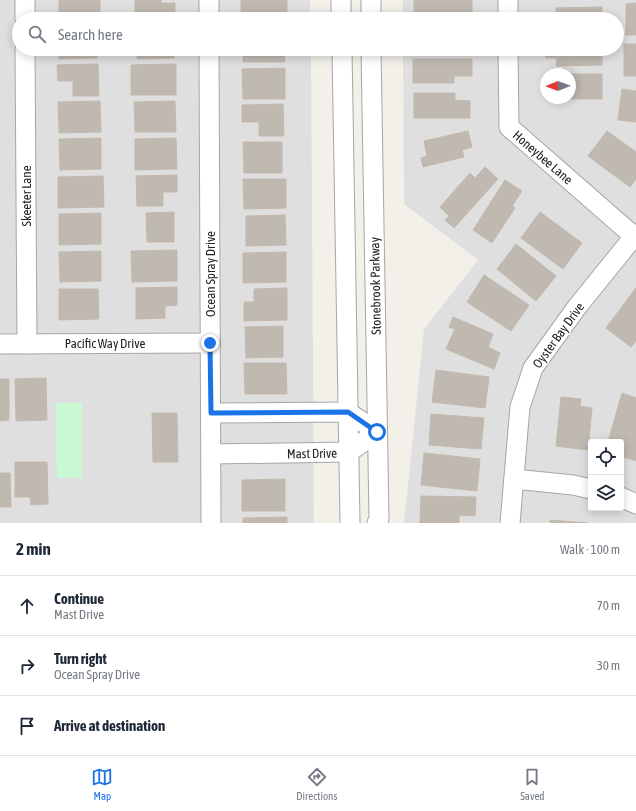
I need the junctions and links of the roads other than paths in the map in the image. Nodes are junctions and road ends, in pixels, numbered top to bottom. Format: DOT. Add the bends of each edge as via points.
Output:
graph roads {
  1 [pos="25,0"];
  2 [pos="209,0"];
  3 [pos="341,0"];
  4 [pos="370,0"];
  5 [pos="508,0"];
  6 [pos="25,12"];
  7 [pos="209,12"];
  8 [pos="341,12"];
  9 [pos="371,12"];
  10 [pos="508,12"];
  11 [pos="25,56"];
  12 [pos="209,56"];
  13 [pos="342,56"];
  14 [pos="371,56"];
  15 [pos="508,56"];
  16 [pos="635,236"];
  17 [pos="210,343"];
  18 [pos="0,344"];
  19 [pos="27,344"];
  20 [pos="348,412"];
  21 [pos="211,413"];
  22 [pos="377,432"];
  23 [pos="349,452"];
  24 [pos="211,454"];
  25 [pos="514,479"];
  26 [pos="588,488"];
  27 [pos="624,498"];
  28 [pos="636,504"];
  29 [pos="211,523"];
  30 [pos="350,523"];
  31 [pos="377,523"];
  32 [pos="510,523"];
  1 -- 6 [label="street"];
  2 -- 7 [label="street"];
  3 -- 8 [label="street"];
  4 -- 9 [label="street"];
  5 -- 10 [label="street"];
  11 -- 19 [label="street, Skeeter Lane"];
  12 -- 17 [label="street, Ocean Spray Drive"];
  13 -- 20 [label="street"];
  14 -- 22 [label="street, Stonebrook Parkway"];
  15 -- 16 [label="street, Honeybee Lane" via="509,127"];
  16 -- 25 [label="street, Oyster Bay Drive" via="577,307 533,368 520,407"];
  17 -- 19 [label="street, Pacific Way Drive"];
  17 -- 21 [label="street, Ocean Spray Drive"];
  18 -- 19 [label="street, Pacific Way Drive"];
  20 -- 21 [label="street"];
  20 -- 22 [label="street"];
  20 -- 23 [label="street"];
  21 -- 24 [label="street, Ocean Spray Drive"];
  22 -- 23 [label="street, Mast Drive"];
  22 -- 31 [label="street, Stonebrook Parkway"];
  23 -- 24 [label="street, Mast Drive"];
  23 -- 30 [label="street"];
  24 -- 29 [label="street, Ocean Spray Drive"];
  25 -- 26 [label="street"];
  25 -- 32 [label="street, Oyster Bay Drive"];
  27 -- 28 [label="street"];
}
